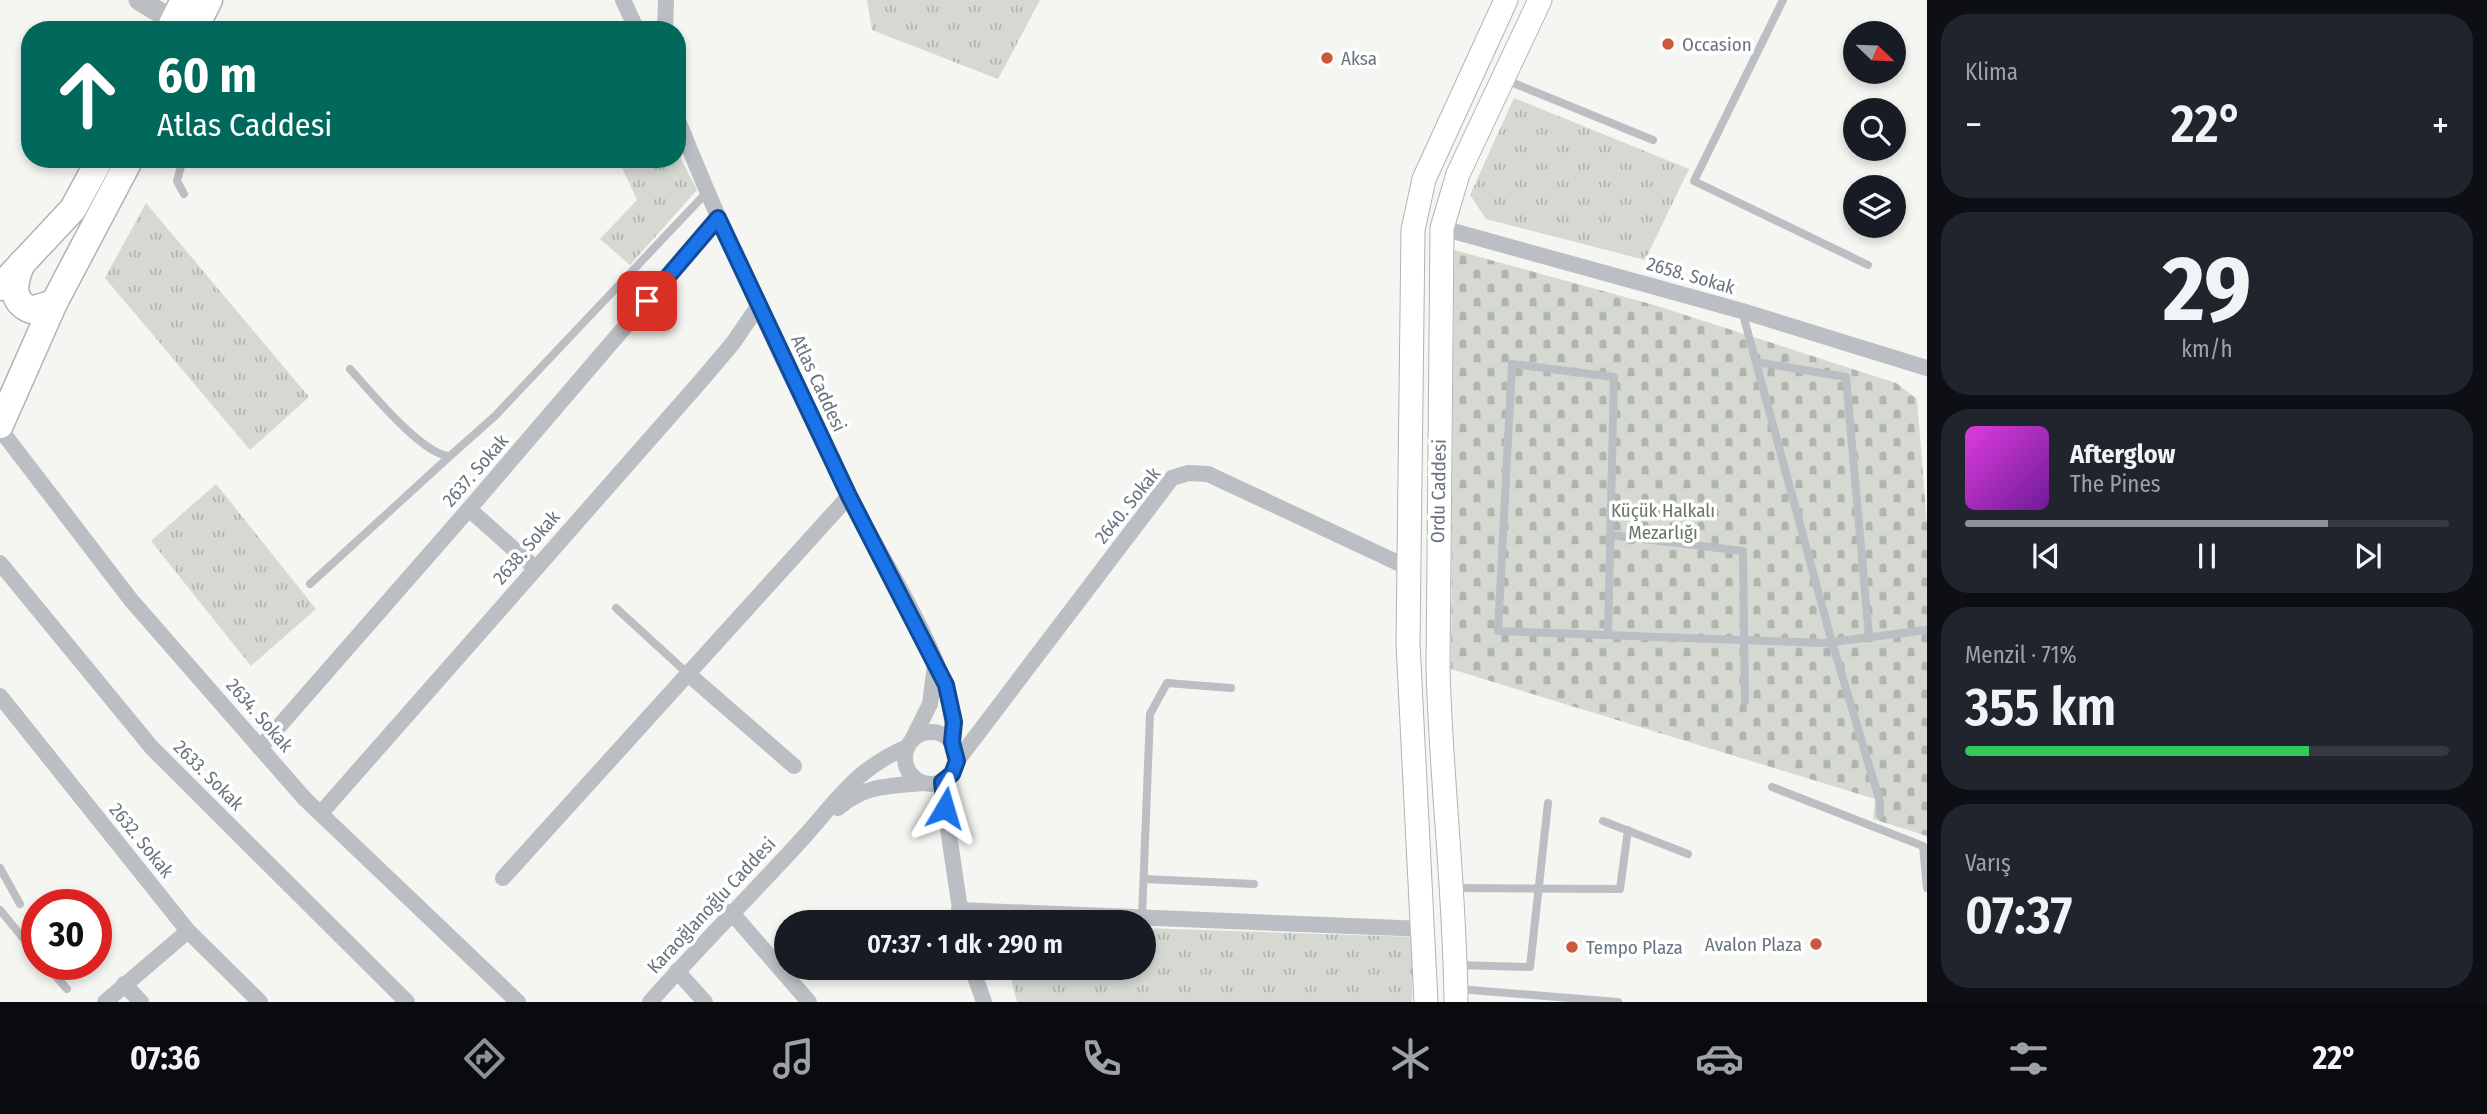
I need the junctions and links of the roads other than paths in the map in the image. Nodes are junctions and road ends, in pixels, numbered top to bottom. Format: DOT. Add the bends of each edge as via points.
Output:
graph roads {
  1 [pos="139,0"];
  2 [pos="209,0"];
  3 [pos="622,0"];
  4 [pos="666,0"];
  5 [pos="1506,0"];
  6 [pos="1540,0"];
  7 [pos="1783,0"];
  8 [pos="180,20"];
  9 [pos="632,21"];
  10 [pos="665,21"];
  11 [pos="1503,79"];
  12 [pos="686,140"];
  13 [pos="1653,140"];
  14 [pos="95,168"];
  15 [pos="125,168"];
  16 [pos="181,168"];
  17 [pos="707,192"];
  18 [pos="184,194"];
  19 [pos="718,218"];
  20 [pos="1442,228"];
  21 [pos="25,258"];
  22 [pos="1868,265"];
  23 [pos="0,287"];
  24 [pos="54,303"];
  25 [pos="759,305"];
  26 [pos="1742,311"];
  27 [pos="1756,362"];
  28 [pos="1927,368"];
  29 [pos="350,369"];
  30 [pos="0,427"];
  31 [pos="450,456"];
  32 [pos="849,496"];
  33 [pos="469,509"];
  34 [pos="1610,535"];
  35 [pos="0,563"];
  36 [pos="535,568"];
  37 [pos="1409,568"];
  38 [pos="310,584"];
  39 [pos="616,608"];
  40 [pos="1927,630"];
  41 [pos="1608,635"];
  42 [pos="1868,637"];
  43 [pos="1746,640"];
  44 [pos="1832,642"];
  45 [pos="935,660"];
  46 [pos="687,673"];
  47 [pos="1231,688"];
  48 [pos="0,696"];
  49 [pos="1745,701"];
  50 [pos="952,742"];
  51 [pos="910,744"];
  52 [pos="260,748"];
  53 [pos="957,761"];
  54 [pos="794,766"];
  55 [pos="942,782"];
  56 [pos="923,783"];
  57 [pos="1772,787"];
  58 [pos="1548,803"];
  59 [pos="321,813"];
  60 [pos="1880,814"];
  61 [pos="1603,821"];
  62 [pos="1628,830"];
  63 [pos="804,837"];
  64 [pos="1688,854"];
  65 [pos="0,868"];
  66 [pos="503,878"];
  67 [pos="1144,879"];
  68 [pos="1254,884"];
  69 [pos="1453,888"];
  70 [pos="1927,888"];
  71 [pos="1538,889"];
  72 [pos="20,904"];
  73 [pos="0,910"];
  74 [pos="959,910"];
  75 [pos="1142,910"];
  76 [pos="731,912"];
  77 [pos="1156,919"];
  78 [pos="1425,929"];
  79 [pos="188,931"];
  80 [pos="21,936"];
  81 [pos="1455,965"];
  82 [pos="677,971"];
  83 [pos="58,980"];
  84 [pos="976,980"];
  85 [pos="124,984"];
  86 [pos="66,989"];
  87 [pos="1490,992"];
  88 [pos="1456,995"];
  89 [pos="105,1002"];
  90 [pos="141,1002"];
  91 [pos="260,1002"];
  92 [pos="407,1002"];
  93 [pos="518,1002"];
  94 [pos="650,1002"];
  95 [pos="705,1002"];
  96 [pos="809,1002"];
  97 [pos="984,1002"];
  98 [pos="1426,1002"];
  99 [pos="1489,1002"];
  100 [pos="1618,1002"];
  1 -- 8 [label="street"];
  2 -- 8 [label="main road"];
  3 -- 9 [label="street"];
  4 -- 10 [label="street"];
  5 -- 37 [label="main road, Ordu Caddesi" via="1432,158 1417,203 1412,254"];
  6 -- 11 [label="main road, Ordu Caddesi"];
  7 -- 22 [label="lane" via="1694,181"];
  11 -- 13 [label="lane"];
  11 -- 20 [label="main road, Ordu Caddesi" via="1458,174"];
  12 -- 17 [label="street, Atlas Caddesi"];
  14 -- 21 [label="main road" via="73,209"];
  15 -- 24 [label="main road"];
  16 -- 18 [label="lane" via="177,181"];
  17 -- 19 [label="street, Atlas Caddesi"];
  17 -- 31 [label="lane" via="495,416"];
  19 -- 25 [label="street, Atlas Caddesi"];
  19 -- 33 [label="street, 2637. Sokak"];
  20 -- 26 [label="street, 2658. Sokak"];
  20 -- 69 [label="main road, Ordu Caddesi" via="1438,669"];
  21 -- 23 [label="main road"];
  21 -- 24 [label="main road" via="15,277 17,299 31,310"];
  24 -- 30 [label="main road"];
  25 -- 32 [label="street, Atlas Caddesi"];
  25 -- 36 [label="street, 2638. Sokak" via="733,344"];
  26 -- 27 [label="lane"];
  26 -- 28 [label="street, 2658. Sokak"];
  27 -- 42 [label="lane" via="1846,377"];
  27 -- 44 [label="lane"];
  29 -- 31 [label="lane" via="430,448"];
  30 -- 52 [label="street, 2634. Sokak" via="131,600"];
  31 -- 38 [label="lane"];
  32 -- 45 [label="street, Atlas Caddesi"];
  32 -- 46 [label="street"];
  33 -- 36 [label="street"];
  33 -- 52 [label="street, 2637. Sokak"];
  34 -- 41 [label="lane"];
  34 -- 41 [label="lane" via="1614,377 1512,364 1498,631"];
  34 -- 43 [label="lane" via="1743,551"];
  35 -- 92 [label="street, 2633. Sokak" via="152,748"];
  36 -- 59 [label="street, 2638. Sokak"];
  37 -- 53 [label="street, 2640. Sokak" via="1208,474 1172,478"];
  37 -- 78 [label="main road, Ordu Caddesi" via="1410,719"];
  39 -- 46 [label="lane"];
  40 -- 42 [label="lane"];
  41 -- 43 [label="lane"];
  42 -- 44 [label="lane"];
  43 -- 44 [label="lane"];
  43 -- 49 [label="lane"];
  44 -- 60 [label="lane"];
  45 -- 50 [label="street, Atlas Caddesi" via="951,702"];
  45 -- 51 [label="street" via="934,687"];
  46 -- 54 [label="street"];
  46 -- 66 [label="street"];
  47 -- 67 [label="lane" via="1167,683 1150,714"];
  48 -- 79 [label="street, 2632. Sokak"];
  50 -- 51 [label="street" via="937,733 919,735"];
  50 -- 53 [label="street"];
  51 -- 56 [label="street" via="906,765"];
  51 -- 63 [label="street" via="845,788"];
  52 -- 59 [label="street, 2634. Sokak"];
  53 -- 55 [label="street"];
  55 -- 56 [label="street"];
  55 -- 74 [label="street"];
  56 -- 63 [label="street" via="854,794"];
  57 -- 70 [label="lane" via="1923,846"];
  58 -- 71 [label="lane"];
  59 -- 93 [label="street, 2634. Sokak"];
  61 -- 62 [label="lane"];
  62 -- 64 [label="lane"];
  62 -- 71 [label="lane" via="1620,889"];
  63 -- 76 [label="street, Karaoğlanoğlu Caddesi"];
  65 -- 72 [label="lane"];
  67 -- 68 [label="lane"];
  67 -- 75 [label="lane"];
  69 -- 71 [label="lane"];
  69 -- 81 [label="main road, Ordu Caddesi"];
  71 -- 81 [label="lane" via="1530,967"];
  73 -- 80 [label="lane"];
  76 -- 82 [label="street, Karaoğlanoğlu Caddesi"];
  76 -- 96 [label="street"];
  77 -- 78 [label="street"];
  78 -- 98 [label="main road, Ordu Caddesi"];
  79 -- 85 [label="street"];
  79 -- 91 [label="street, 2632. Sokak"];
  81 -- 88 [label="main road, Ordu Caddesi"];
  82 -- 94 [label="street, Karaoğlanoğlu Caddesi"];
  82 -- 95 [label="street"];
  83 -- 86 [label="lane"];
  84 -- 97 [label="street"];
  85 -- 89 [label="street"];
  85 -- 90 [label="street"];
  87 -- 88 [label="lane"];
  87 -- 99 [label="lane"];
  87 -- 100 [label="lane"];
}
